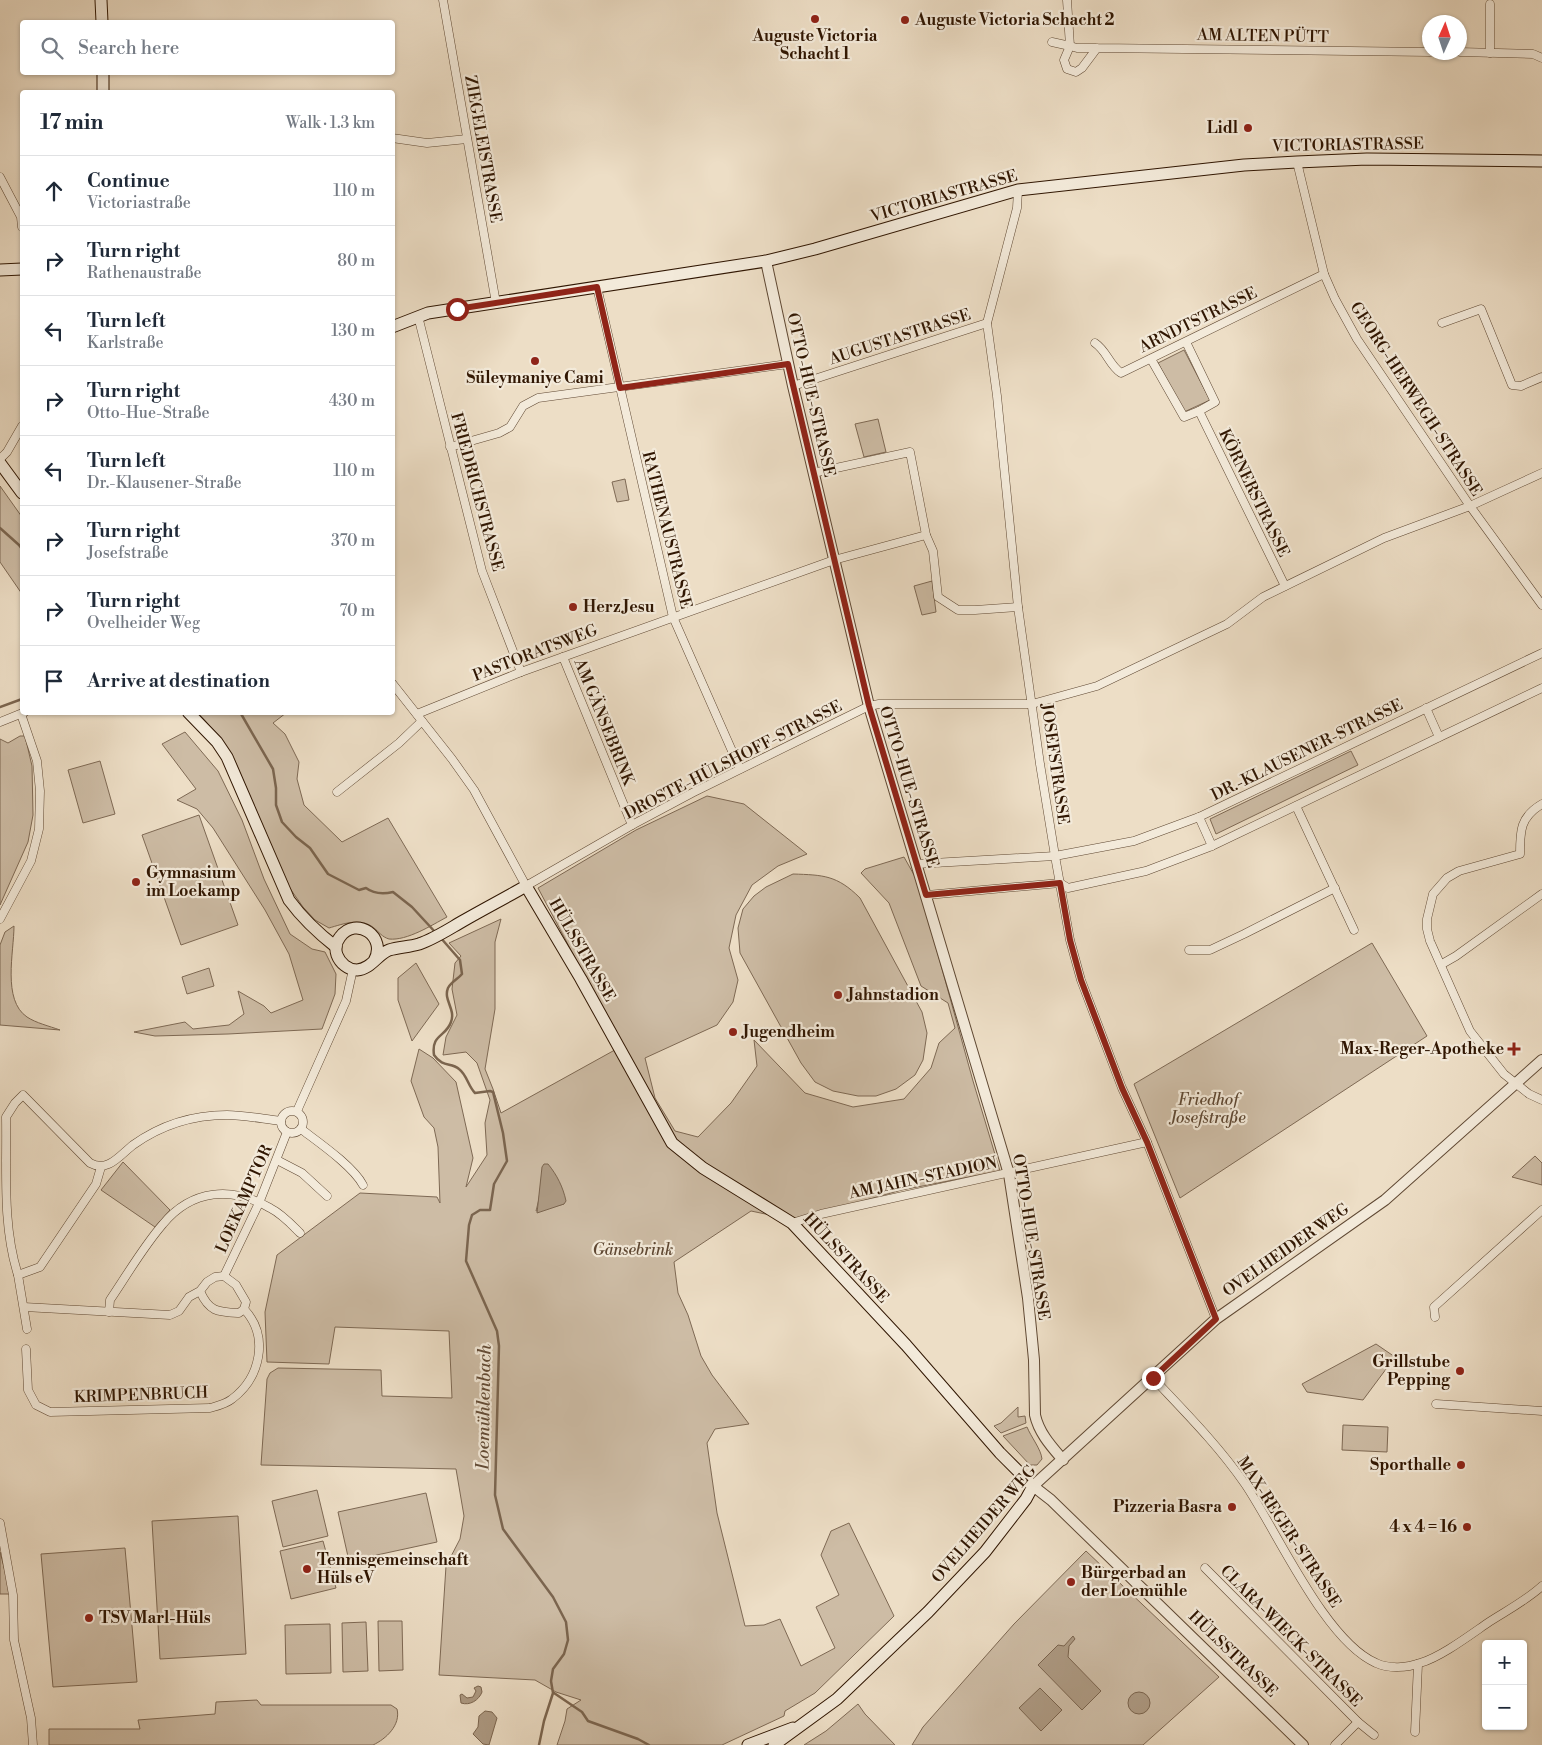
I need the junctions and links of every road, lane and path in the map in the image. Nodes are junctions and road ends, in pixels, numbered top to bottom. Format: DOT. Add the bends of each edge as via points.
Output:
graph roads {
  1 [pos="101,0"];
  2 [pos="443,0"];
  3 [pos="1067,0"];
  4 [pos="1490,4"];
  5 [pos="102,20"];
  6 [pos="1052,42"];
  7 [pos="1070,46"];
  8 [pos="1097,48"];
  9 [pos="1422,52"];
  10 [pos="1467,52"];
  11 [pos="1490,53"];
  12 [pos="1542,58"];
  13 [pos="103,75"];
  14 [pos="103,90"];
  15 [pos="395,138"];
  16 [pos="467,139"];
  17 [pos="1542,161"];
  18 [pos="1297,162"];
  19 [pos="0,177"];
  20 [pos="1018,190"];
  21 [pos="20,213"];
  22 [pos="766,261"];
  23 [pos="20,269"];
  24 [pos="0,270"];
  25 [pos="1324,274"];
  26 [pos="597,287"];
  27 [pos="496,303"];
  28 [pos="418,316"];
  29 [pos="1442,322"];
  30 [pos="987,323"];
  31 [pos="395,326"];
  32 [pos="1186,342"];
  33 [pos="1095,343"];
  34 [pos="1151,359"];
  35 [pos="788,364"];
  36 [pos="1542,377"];
  37 [pos="793,386"];
  38 [pos="620,388"];
  39 [pos="1199,411"];
  40 [pos="20,429"];
  41 [pos="450,447"];
  42 [pos="0,459"];
  43 [pos="0,463"];
  44 [pos="1542,472"];
  45 [pos="813,473"];
  46 [pos="20,490"];
  47 [pos="1470,506"];
  48 [pos="926,536"];
  49 [pos="834,560"];
  50 [pos="1285,586"];
  51 [pos="1542,604"];
  52 [pos="1018,607"];
  53 [pos="673,617"];
  54 [pos="1542,653"];
  55 [pos="563,657"];
  56 [pos="521,672"];
  57 [pos="395,688"];
  58 [pos="1542,688"];
  59 [pos="1032,704"];
  60 [pos="869,706"];
  61 [pos="1426,708"];
  62 [pos="20,714"];
  63 [pos="24,715"];
  64 [pos="191,715"];
  65 [pos="419,717"];
  66 [pos="0,722"];
  67 [pos="1438,737"];
  68 [pos="740,770"];
  69 [pos="337,792"];
  70 [pos="1542,804"];
  71 [pos="1296,806"];
  72 [pos="1199,817"];
  73 [pos="632,825"];
  74 [pos="1212,846"];
  75 [pos="1055,856"];
  76 [pos="916,864"];
  77 [pos="1060,883"];
  78 [pos="526,886"];
  79 [pos="1335,888"];
  80 [pos="1542,894"];
  81 [pos="926,895"];
  82 [pos="0,919"];
  83 [pos="1354,930"];
  84 [pos="317,932"];
  85 [pos="344,933"];
  86 [pos="377,944"];
  87 [pos="336,947"];
  88 [pos="388,950"];
  89 [pos="1189,950"];
  90 [pos="374,961"];
  91 [pos="1442,964"];
  92 [pos="353,969"];
  93 [pos="1542,1060"];
  94 [pos="1516,1084"];
  95 [pos="1542,1100"];
  96 [pos="297,1112"];
  97 [pos="280,1121"];
  98 [pos="300,1129"];
  99 [pos="288,1132"];
  100 [pos="1147,1142"];
  101 [pos="277,1160"];
  102 [pos="101,1167"];
  103 [pos="1009,1174"];
  104 [pos="363,1185"];
  105 [pos="327,1196"];
  106 [pos="259,1203"];
  107 [pos="1542,1210"];
  108 [pos="792,1223"];
  109 [pos="300,1233"];
  110 [pos="18,1275"];
  111 [pos="224,1276"];
  112 [pos="200,1291"];
  113 [pos="24,1307"];
  114 [pos="244,1309"];
  115 [pos="109,1312"];
  116 [pos="1434,1317"];
  117 [pos="1216,1319"];
  118 [pos="27,1329"];
  119 [pos="26,1349"];
  120 [pos="1153,1378"];
  121 [pos="1436,1404"];
  122 [pos="1542,1411"];
  123 [pos="1063,1460"];
  124 [pos="1033,1486"];
  125 [pos="0,1523"];
  126 [pos="1205,1568"];
  127 [pos="1542,1586"];
  128 [pos="1418,1664"];
  129 [pos="1358,1722"];
  130 [pos="800,1726"];
  131 [pos="1415,1732"];
  132 [pos="1374,1735"];
  133 [pos="33,1745"];
  134 [pos="748,1745"];
  135 [pos="774,1745"];
  136 [pos="1304,1745"];
  137 [pos="1335,1745"];
  1 -- 5 [label="main road"];
  2 -- 16 [label="street, ZIEGELEISTRASSE"];
  3 -- 7 [label="street"];
  4 -- 11 [label="street"];
  6 -- 7 [label="street, AM ALTEN PÜTT"];
  7 -- 8 [label="street, AM ALTEN PÜTT"];
  7 -- 8 [label="street" via="1064,60 1067,69 1076,72"];
  8 -- 9 [label="street, AM ALTEN PÜTT"];
  10 -- 11 [label="street"];
  11 -- 12 [label="street" via="1533,54"];
  13 -- 14 [label="main road"];
  15 -- 16 [label="street" via="427,143"];
  16 -- 27 [label="street, ZIEGELEISTRASSE"];
  17 -- 18 [label="main road, VICTORIASTRASSE" via="1367,159"];
  18 -- 20 [label="main road, VICTORIASTRASSE"];
  18 -- 25 [label="street, GEORG-HERWEGH-STRASSE"];
  19 -- 21 [label="street"];
  20 -- 22 [label="main road, VICTORIASTRASSE"];
  20 -- 30 [label="street, JOSEFSTRASSE" via="1017,208"];
  22 -- 26 [label="main road, VICTORIASTRASSE"];
  22 -- 35 [label="street, OTTO-HUE-STRASSE"];
  23 -- 24 [label="main road"];
  25 -- 32 [label="street, ARNDTSTRASSE"];
  25 -- 47 [label="street, GEORG-HERWEGH-STRASSE" via="1357,339"];
  26 -- 27 [label="main road, VICTORIASTRASSE"];
  26 -- 38 [label="street, RATHENAUSTRASSE"];
  27 -- 28 [label="main road, VICTORIASTRASSE"];
  28 -- 31 [label="main road, VICTORIASTRASSE"];
  28 -- 41 [label="street, FRIEDRICHSTRASSE"];
  29 -- 36 [label="street" via="1482,309 1512,385 1520,386"];
  30 -- 37 [label="street, AUGUSTASTRASSE"];
  30 -- 52 [label="street, JOSEFSTRASSE" via="998,396"];
  32 -- 34 [label="street, ARNDTSTRASSE"];
  32 -- 39 [label="street" via="1215,402"];
  33 -- 34 [label="street, ARNDTSTRASSE" via="1102,347 1113,367 1121,373"];
  34 -- 39 [label="street" via="1184,417"];
  35 -- 37 [label="street, OTTO-HUE-STRASSE"];
  35 -- 38 [label="street"];
  37 -- 45 [label="street, OTTO-HUE-STRASSE"];
  38 -- 41 [label="street" via="538,398 523,406 510,427"];
  38 -- 53 [label="street, RATHENAUSTRASSE"];
  39 -- 50 [label="street, KÖRNERSTRASSE"];
  40 -- 42 [label="street"];
  41 -- 56 [label="street, FRIEDRICHSTRASSE" via="482,571"];
  43 -- 46 [label="main road"];
  44 -- 47 [label="street, DROSTE-HÜLSHOFF-STRASSE"];
  45 -- 48 [label="street" via="910,452"];
  45 -- 49 [label="street, OTTO-HUE-STRASSE"];
  47 -- 50 [label="street, DROSTE-HÜLSHOFF-STRASSE" via="1384,538"];
  47 -- 51 [label="street, GEORG-HERWEGH-STRASSE"];
  48 -- 49 [label="street, PASTORATSWEG"];
  48 -- 52 [label="street" via="933,551 938,596 958,610"];
  49 -- 53 [label="street, PASTORATSWEG"];
  49 -- 60 [label="street, OTTO-HUE-STRASSE"];
  50 -- 59 [label="street, DROSTE-HÜLSHOFF-STRASSE" via="1263,597 1227,624 1097,686"];
  52 -- 59 [label="street, JOSEFSTRASSE"];
  53 -- 55 [label="street, PASTORATSWEG"];
  53 -- 68 [label="street, RATHENAUSTRASSE"];
  54 -- 61 [label="street, DR.-KLAUSENER-STRASSE"];
  55 -- 56 [label="street, PASTORATSWEG"];
  55 -- 73 [label="street, AM GÄNSEBRINK"];
  56 -- 65 [label="street, PASTORATSWEG"];
  57 -- 65 [label="street, HÜLSSTRASSE"];
  58 -- 67 [label="street"];
  59 -- 60 [label="street, DROSTE-HÜLSHOFF-STRASSE"];
  59 -- 75 [label="street, JOSEFSTRASSE"];
  60 -- 68 [label="street, DROSTE-HÜLSHOFF-STRASSE"];
  60 -- 76 [label="street, OTTO-HUE-STRASSE"];
  61 -- 67 [label="street, DR.-KLAUSENER-STRASSE"];
  61 -- 72 [label="street, DR.-KLAUSENER-STRASSE"];
  62 -- 66 [label="street"];
  63 -- 82 [label="street" via="37,761 39,829 31,861"];
  64 -- 84 [label="main road" via="227,757 289,900"];
  65 -- 69 [label="street" via="399,743"];
  65 -- 78 [label="street, HÜLSSTRASSE" via="474,790"];
  67 -- 71 [label="street"];
  68 -- 73 [label="street, DROSTE-HÜLSHOFF-STRASSE"];
  70 -- 91 [label="street" via="1524,821 1520,854 1459,871 1447,878 1433,894 1427,929"];
  71 -- 74 [label="street"];
  71 -- 79 [label="street"];
  72 -- 74 [label="street, DR.-KLAUSENER-STRASSE"];
  72 -- 75 [label="street, DR.-KLAUSENER-STRASSE" via="1134,841"];
  73 -- 78 [label="street, DROSTE-HÜLSHOFF-STRASSE"];
  74 -- 77 [label="street" via="1146,871 1068,888"];
  75 -- 76 [label="street, DR.-KLAUSENER-STRASSE"];
  75 -- 77 [label="street, JOSEFSTRASSE"];
  76 -- 81 [label="street, OTTO-HUE-STRASSE"];
  77 -- 81 [label="street"];
  77 -- 100 [label="street, JOSEFSTRASSE" via="1081,980 1122,1088"];
  78 -- 88 [label="main road" via="419,944"];
  78 -- 108 [label="main road, HÜLSSTRASSE" via="672,1143 703,1168"];
  79 -- 83 [label="street"];
  79 -- 89 [label="street" via="1210,950"];
  80 -- 91 [label="street"];
  81 -- 103 [label="street, OTTO-HUE-STRASSE"];
  84 -- 85 [label="main road"];
  84 -- 87 [label="main road"];
  85 -- 86 [label="main road" via="353,928 364,929"];
  85 -- 87 [label="main road"];
  86 -- 88 [label="main road"];
  86 -- 90 [label="main road"];
  87 -- 92 [label="main road" via="340,961"];
  88 -- 90 [label="main road"];
  90 -- 92 [label="main road" via="364,968"];
  91 -- 94 [label="street" via="1470,1031 1504,1074"];
  92 -- 96 [label="street" via="346,1001"];
  93 -- 94 [label="street, OVELHEIDER WEG"];
  94 -- 95 [label="street"];
  94 -- 117 [label="street, OVELHEIDER WEG" via="1384,1200"];
  96 -- 97 [label="street" via="286,1112"];
  96 -- 98 [label="street" via="303,1122"];
  97 -- 99 [label="street, LOEKAMPTOR"];
  97 -- 102 [label="street" via="228,1115 178,1121 143,1137 110,1165"];
  98 -- 99 [label="street, LOEKAMPTOR"];
  98 -- 104 [label="street" via="352,1171"];
  99 -- 101 [label="street, LOEKAMPTOR"];
  100 -- 103 [label="street, AM JAHN-STADION"];
  100 -- 117 [label="street, JOSEFSTRASSE"];
  101 -- 105 [label="street" via="302,1174"];
  101 -- 106 [label="street, LOEKAMPTOR"];
  102 -- 110 [label="street" via="96,1184 40,1267"];
  102 -- 110 [label="street" via="90,1163 23,1095 14,1104 6,1117 7,1185 8,1224"];
  103 -- 108 [label="street, AM JAHN-STADION"];
  103 -- 123 [label="street, OTTO-HUE-STRASSE" via="1028,1298 1035,1415 1046,1441"];
  106 -- 109 [label="street" via="280,1215"];
  106 -- 111 [label="street, LOEKAMPTOR"];
  106 -- 115 [label="street" via="227,1194 208,1195 175,1212 163,1224 110,1300"];
  107 -- 116 [label="street" via="1434,1307"];
  108 -- 124 [label="main road, HÜLSSTRASSE"];
  110 -- 113 [label="street"];
  111 -- 112 [label="street" via="215,1277"];
  111 -- 114 [label="street" via="236,1285 246,1302"];
  112 -- 114 [label="street" via="205,1303 214,1309 226,1313 240,1313"];
  112 -- 115 [label="street" via="170,1315"];
  113 -- 115 [label="street"];
  113 -- 118 [label="street"];
  114 -- 119 [label="street, KRIMPENBRUCH" via="253,1319 258,1340 259,1354 252,1379 230,1401 210,1408 50,1412 36,1405 28,1390"];
  117 -- 120 [label="street, OVELHEIDER WEG"];
  120 -- 123 [label="street, OVELHEIDER WEG"];
  120 -- 128 [label="street, MAX-REGER-STRASSE" via="1212,1441 1245,1485 1314,1599 1346,1640 1376,1664 1397,1668"];
  121 -- 122 [label="street"];
  123 -- 124 [label="street, OVELHEIDER WEG"];
  124 -- 130 [label="main road, OVELHEIDER WEG" via="985,1552 960,1580 837,1699"];
  124 -- 136 [label="street, HÜLSSTRASSE"];
  125 -- 133 [label="street" via="13,1595 14,1640 31,1718"];
  126 -- 129 [label="street, CLARA-WIECK-STRASSE"];
  127 -- 128 [label="street, MAX-REGER-STRASSE" via="1450,1648"];
  128 -- 131 [label="street"];
  129 -- 132 [label="street, CLARA-WIECK-STRASSE"];
  129 -- 137 [label="street, CLARA-WIECK-STRASSE"];
  130 -- 134 [label="main road"];
  130 -- 135 [label="main road, OVELHEIDER WEG"];
}
